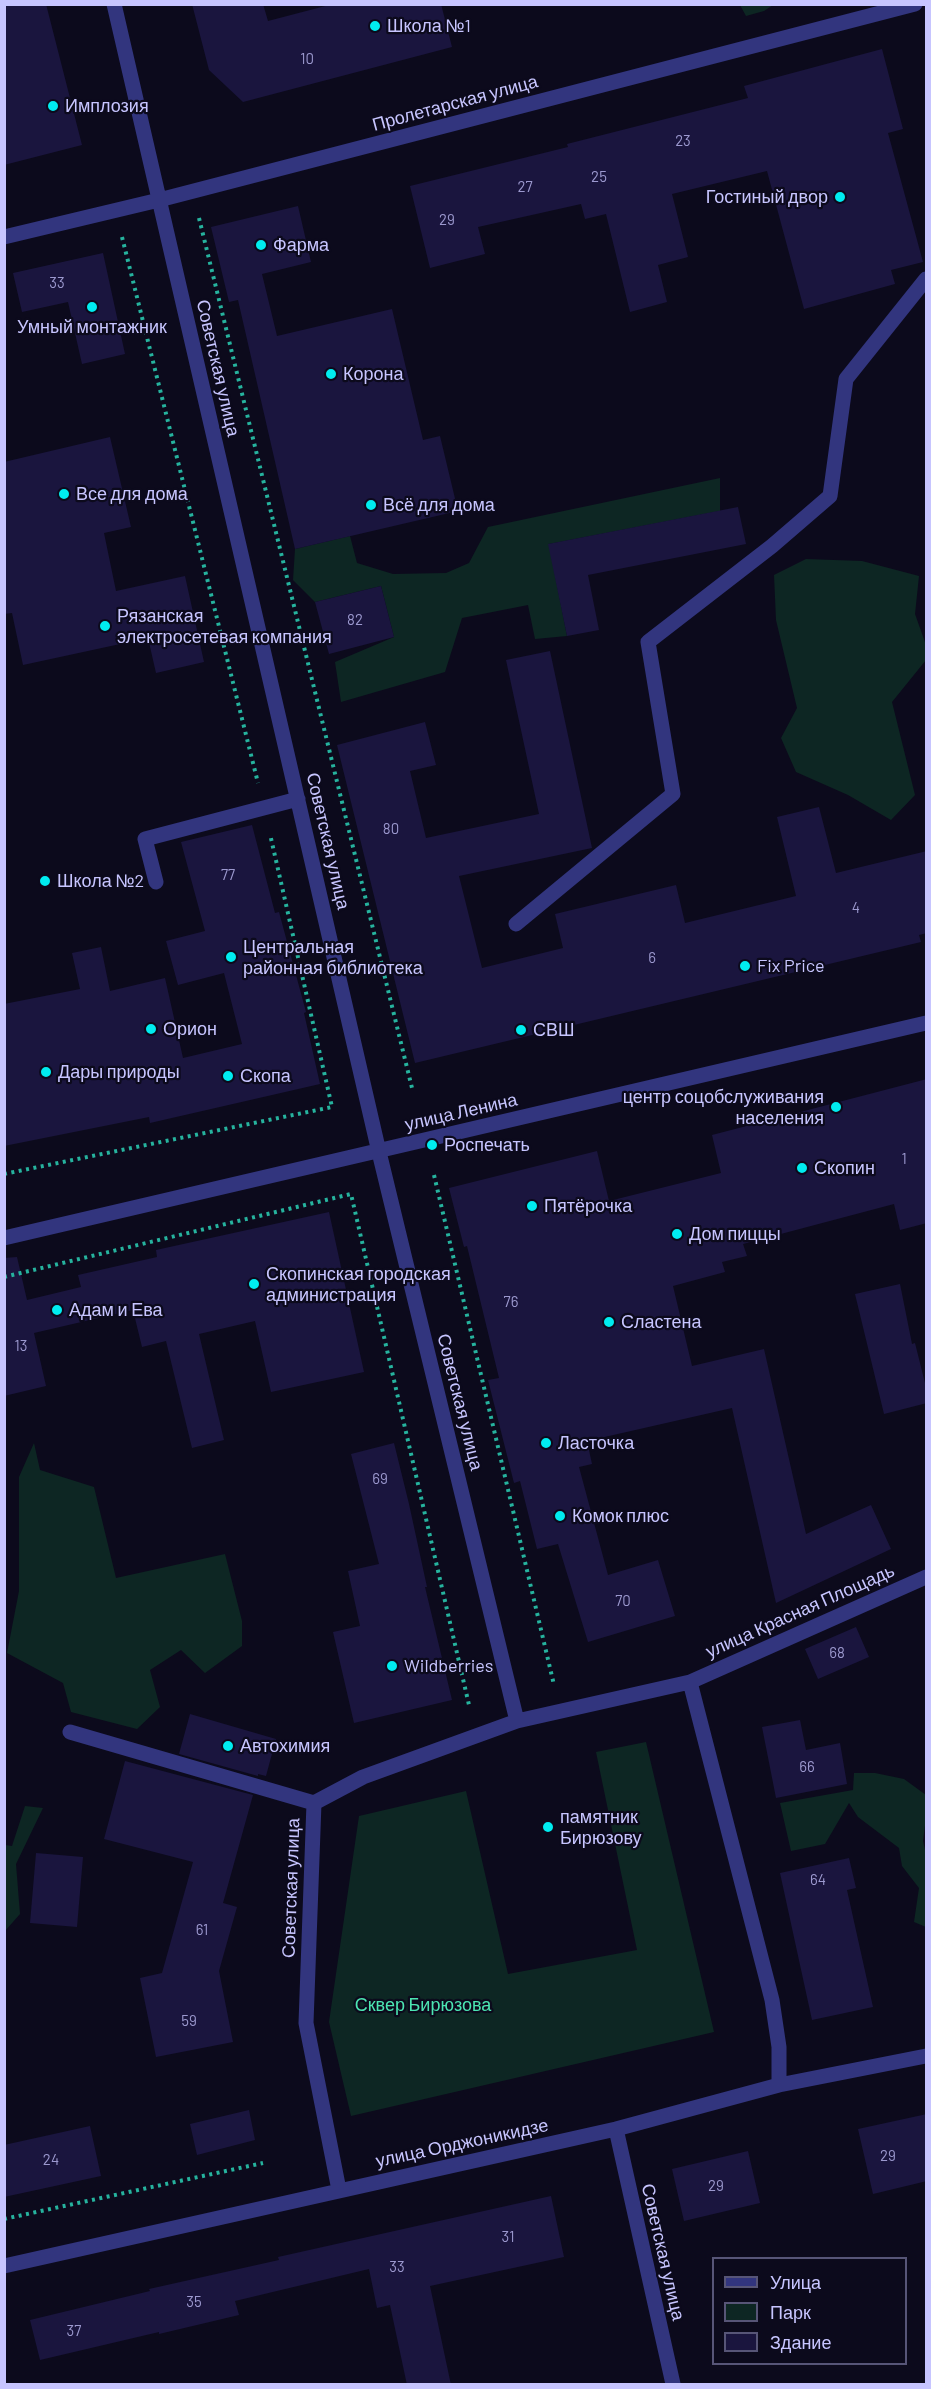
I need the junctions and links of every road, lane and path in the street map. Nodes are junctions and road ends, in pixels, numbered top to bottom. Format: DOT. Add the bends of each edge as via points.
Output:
graph roads {
  1 [pos="114,4"];
  2 [pos="915,4"];
  3 [pos="192,192"];
  4 [pos="159,200"];
  5 [pos="116,210"];
  6 [pos="4,237"];
  7 [pos="927,279"];
  8 [pos="298,799"];
  9 [pos="264,808"];
  10 [pos="156,882"];
  11 [pos="516,924"];
  12 [pos="927,1023"];
  13 [pos="412,1088"];
  14 [pos="379,1152"];
  15 [pos="4,1174"];
  16 [pos="434,1175"];
  17 [pos="4,1238"];
  18 [pos="4,1277"];
  19 [pos="927,1577"];
  20 [pos="690,1682"];
  21 [pos="554,1685"];
  22 [pos="469,1705"];
  23 [pos="517,1720"];
  24 [pos="70,1732"];
  25 [pos="314,1803"];
  26 [pos="927,2056"];
  27 [pos="779,2085"];
  28 [pos="616,2129"];
  29 [pos="263,2163"];
  30 [pos="339,2190"];
  31 [pos="4,2219"];
  32 [pos="4,2266"];
  33 [pos="673,2385"];
  1 -- 4 [label="street, Советская улица"];
  2 -- 3 [label="street, Пролетарская улица"];
  3 -- 4 [label="street, Пролетарская улица"];
  3 -- 13 [label="path"];
  4 -- 5 [label="street, Пролетарская улица"];
  4 -- 8 [label="street, Советская улица"];
  5 -- 6 [label="street, Пролетарская улица"];
  5 -- 9 [label="path"];
  7 -- 11 [label="street" via="846,378 830,496 648,642 672,794"];
  8 -- 9 [label="street"];
  8 -- 14 [label="street, Советская улица"];
  9 -- 10 [label="street" via="145,839"];
  9 -- 15 [label="path" via="332,1107"];
  12 -- 14 [label="street, улица Ленина"];
  14 -- 17 [label="street, улица Ленина"];
  14 -- 23 [label="street, Советская улица"];
  16 -- 21 [label="path"];
  18 -- 22 [label="path" via="351,1194"];
  19 -- 20 [label="street, улица Красная Площадь"];
  20 -- 23 [label="street, Советская улица"];
  20 -- 27 [label="street" via="772,2000 779,2046"];
  23 -- 25 [label="street, Советская улица" via="363,1777"];
  24 -- 25 [label="street"];
  25 -- 30 [label="street, Советская улица" via="306,2023"];
  26 -- 27 [label="street, улица Орджоникидзе"];
  27 -- 28 [label="street, улица Орджоникидзе"];
  28 -- 30 [label="street, улица Орджоникидзе"];
  28 -- 33 [label="street, Советская улица"];
  29 -- 31 [label="path"];
  30 -- 32 [label="street, улица Орджоникидзе"];
}
